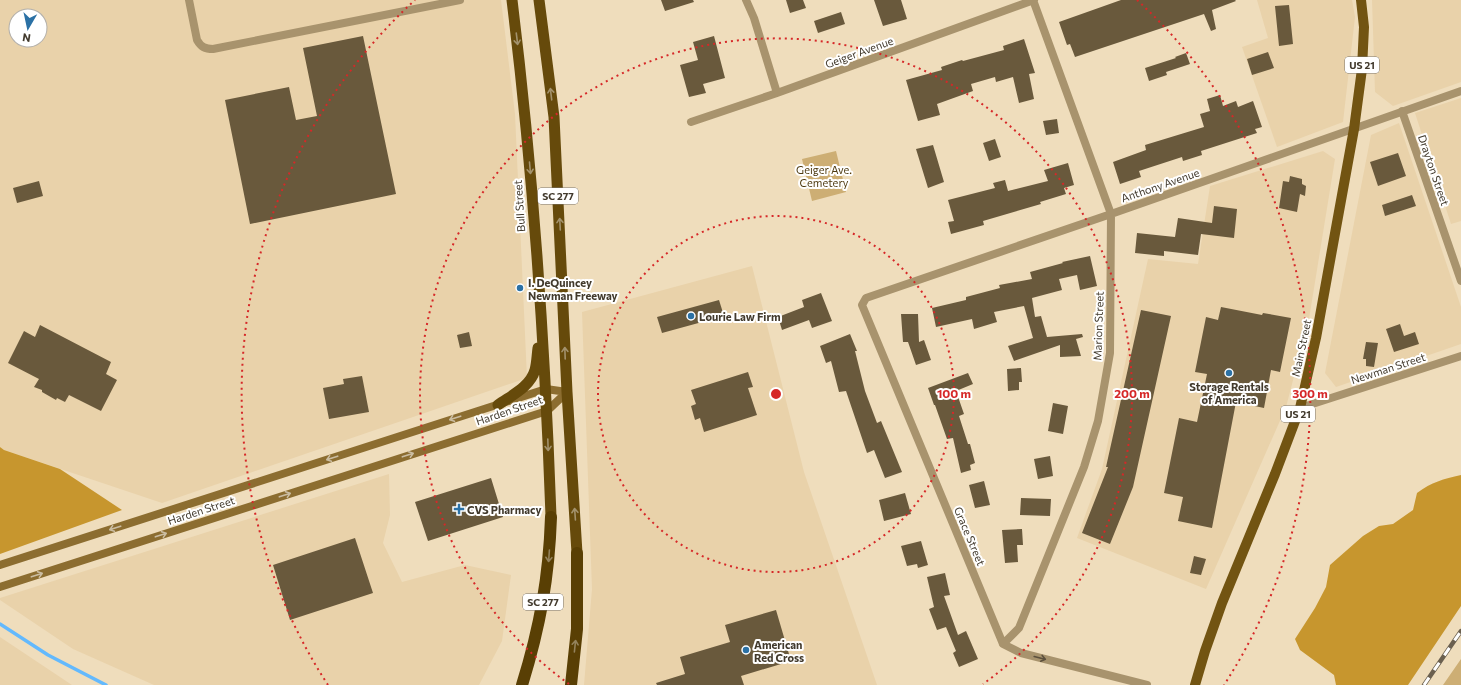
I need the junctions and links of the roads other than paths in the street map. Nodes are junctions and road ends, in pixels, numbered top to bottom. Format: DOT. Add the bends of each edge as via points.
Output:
graph roads {
  1 [pos="189,0"];
  2 [pos="460,0"];
  3 [pos="512,0"];
  4 [pos="539,0"];
  5 [pos="746,0"];
  6 [pos="1033,0"];
  7 [pos="1361,0"];
  8 [pos="1461,91"];
  9 [pos="777,93"];
  10 [pos="1402,111"];
  11 [pos="691,122"];
  12 [pos="1354,129"];
  13 [pos="1111,214"];
  14 [pos="1461,281"];
  15 [pos="866,298"];
  16 [pos="541,326"];
  17 [pos="1461,356"];
  18 [pos="546,389"];
  19 [pos="567,392"];
  20 [pos="498,405"];
  21 [pos="1300,408"];
  22 [pos="547,411"];
  23 [pos="551,517"];
  24 [pos="577,553"];
  25 [pos="0,565"];
  26 [pos="0,587"];
  27 [pos="1003,644"];
  28 [pos="522,685"];
  29 [pos="571,685"];
  30 [pos="1147,685"];
  31 [pos="1195,685"];
  1 -- 2 [label="street" via="197,40 206,49"];
  3 -- 16 [label="highway, Bull Street / SC 277, one-way" via="524,101"];
  19 -- 4 [label="highway, SC 277, one-way" via="554,117"];
  5 -- 9 [label="street"];
  6 -- 9 [label="street, Geiger Avenue"];
  6 -- 13 [label="street, Marion Street"];
  7 -- 12 [label="main road, Main Street / US 21" via="1364,27 1362,69"];
  8 -- 10 [label="street, Anthony Avenue"];
  9 -- 11 [label="street, Geiger Avenue"];
  10 -- 12 [label="street, Anthony Avenue"];
  10 -- 14 [label="street, Drayton Street"];
  12 -- 13 [label="street, Anthony Avenue"];
  12 -- 21 [label="main road, Main Street / US 21" via="1316,338"];
  13 -- 15 [label="street, Anthony Avenue"];
  13 -- 27 [label="street, Marion Street" via="1110,353 1098,421 1084,467 1019,628"];
  15 -- 27 [label="street, Grace Street" via="862,305"];
  16 -- 18 [label="highway, Bull Street / SC 277"];
  16 -- 20 [label="highway" via="535,369 530,379 520,390"];
  17 -- 21 [label="street, Newman Street"];
  18 -- 19 [label="main road, Harden Street"];
  18 -- 20 [label="main road, Harden Street"];
  18 -- 22 [label="highway, Bull Street / SC 277"];
  19 -- 22 [label="main road, Harden Street"];
  24 -- 19 [label="highway, SC 277, one-way"];
  20 -- 25 [label="main road, Harden Street, one-way"];
  21 -- 31 [label="main road, Main Street / US 21" via="1222,603"];
  22 -- 23 [label="highway, SC 277, one-way"];
  26 -- 22 [label="main road, Harden Street, one-way"];
  23 -- 28 [label="highway, SC 277, one-way" via="545,592"];
  29 -- 24 [label="highway, SC 277, one-way" via="577,629"];
  27 -- 30 [label="street, one-way" via="1021,653"];
}
